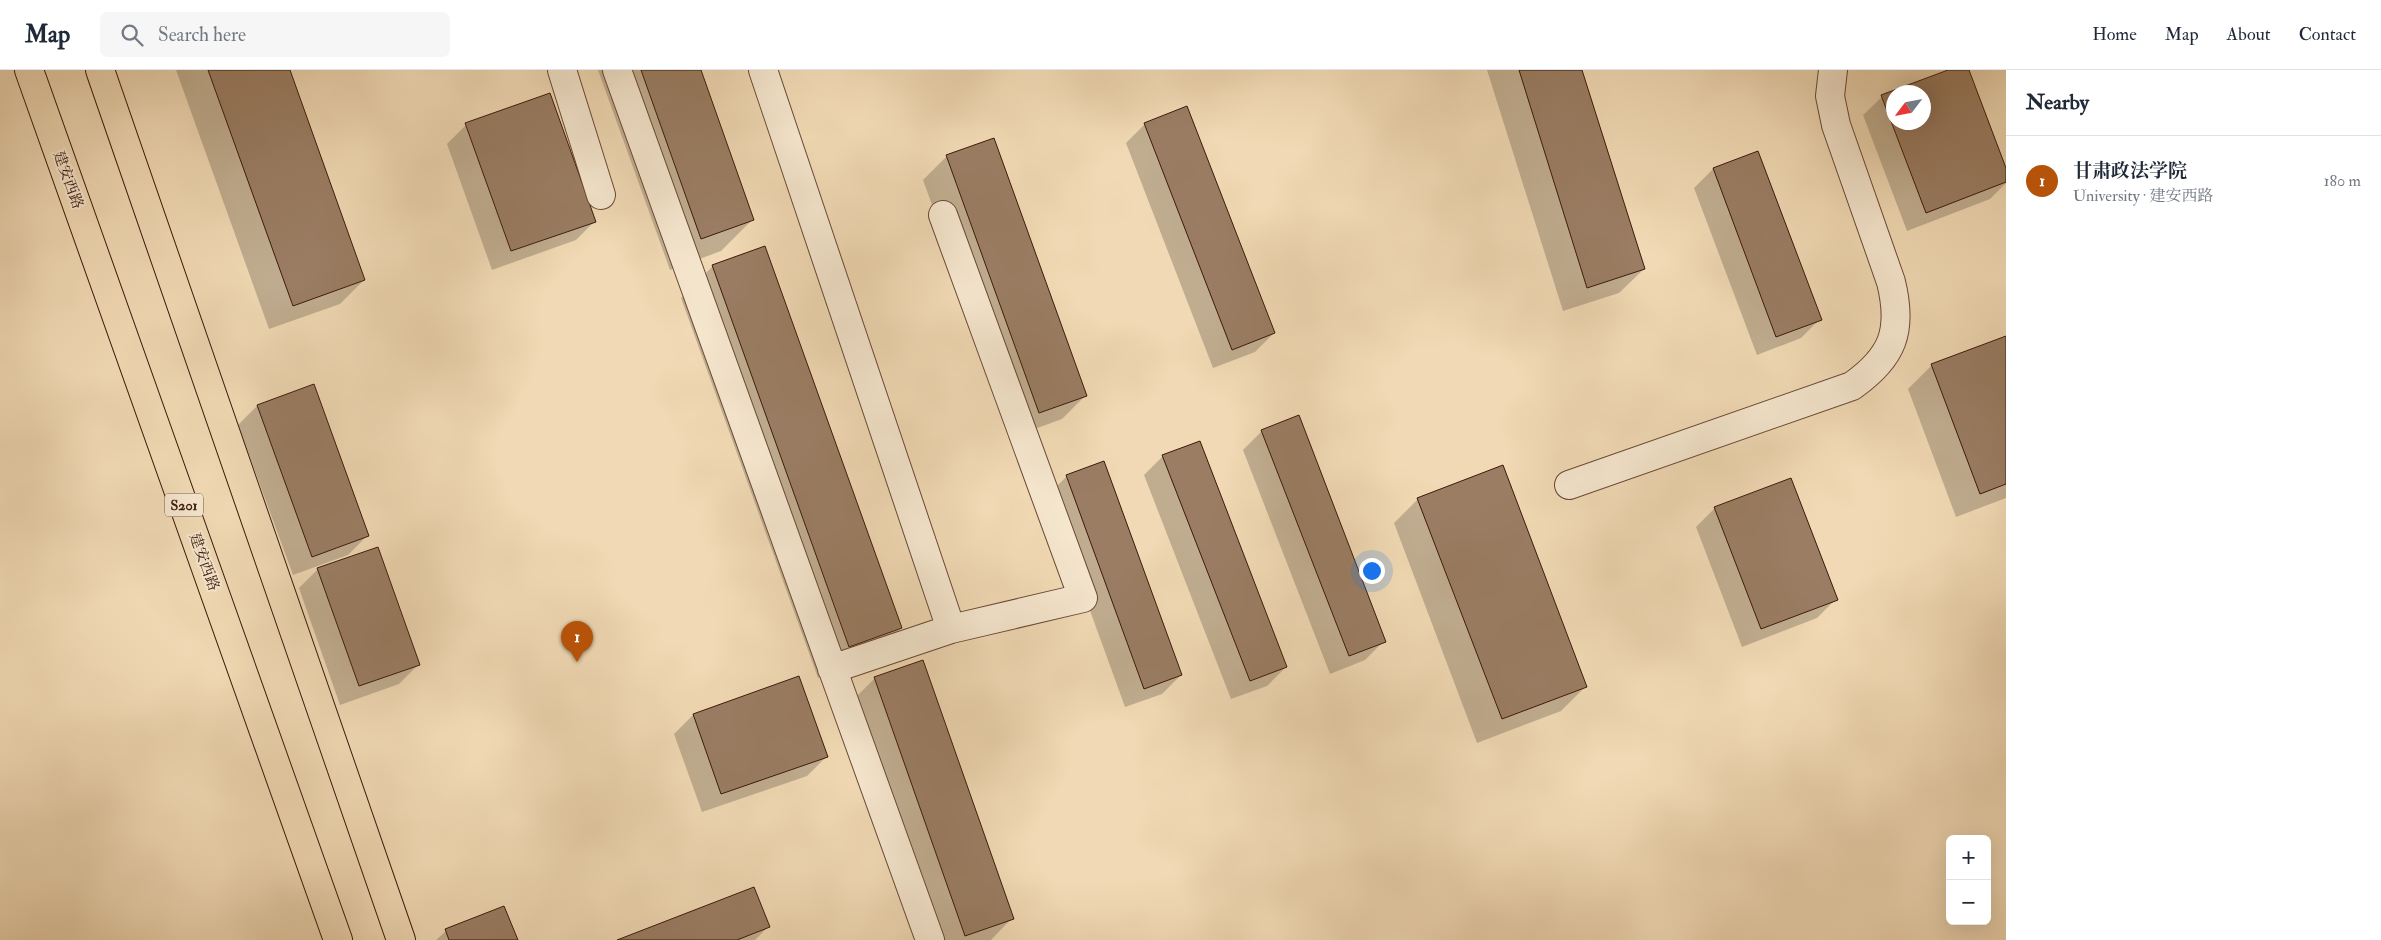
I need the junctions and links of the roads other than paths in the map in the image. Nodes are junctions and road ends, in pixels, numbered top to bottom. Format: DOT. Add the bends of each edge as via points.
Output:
graph roads {
  1 [pos="29,70"];
  2 [pos="100,70"];
  3 [pos="562,70"];
  4 [pos="617,70"];
  5 [pos="763,70"];
  6 [pos="1833,70"];
  7 [pos="601,195"];
  8 [pos="943,215"];
  9 [pos="1570,486"];
  10 [pos="951,629"];
  11 [pos="832,669"];
  12 [pos="338,940"];
  13 [pos="401,940"];
  14 [pos="930,940"];
  1 -- 12 [label="main road, 建安西路 / S201"];
  2 -- 13 [label="main road"];
  3 -- 7 [label="street"];
  4 -- 11 [label="street"];
  5 -- 10 [label="street"];
  6 -- 9 [label="street" via="1830,96 1836,125 1891,282 1896,306 1895,330 1887,353 1872,372 1852,386"];
  8 -- 10 [label="street" via="1083,598"];
  10 -- 11 [label="street"];
  11 -- 14 [label="street"];
}
